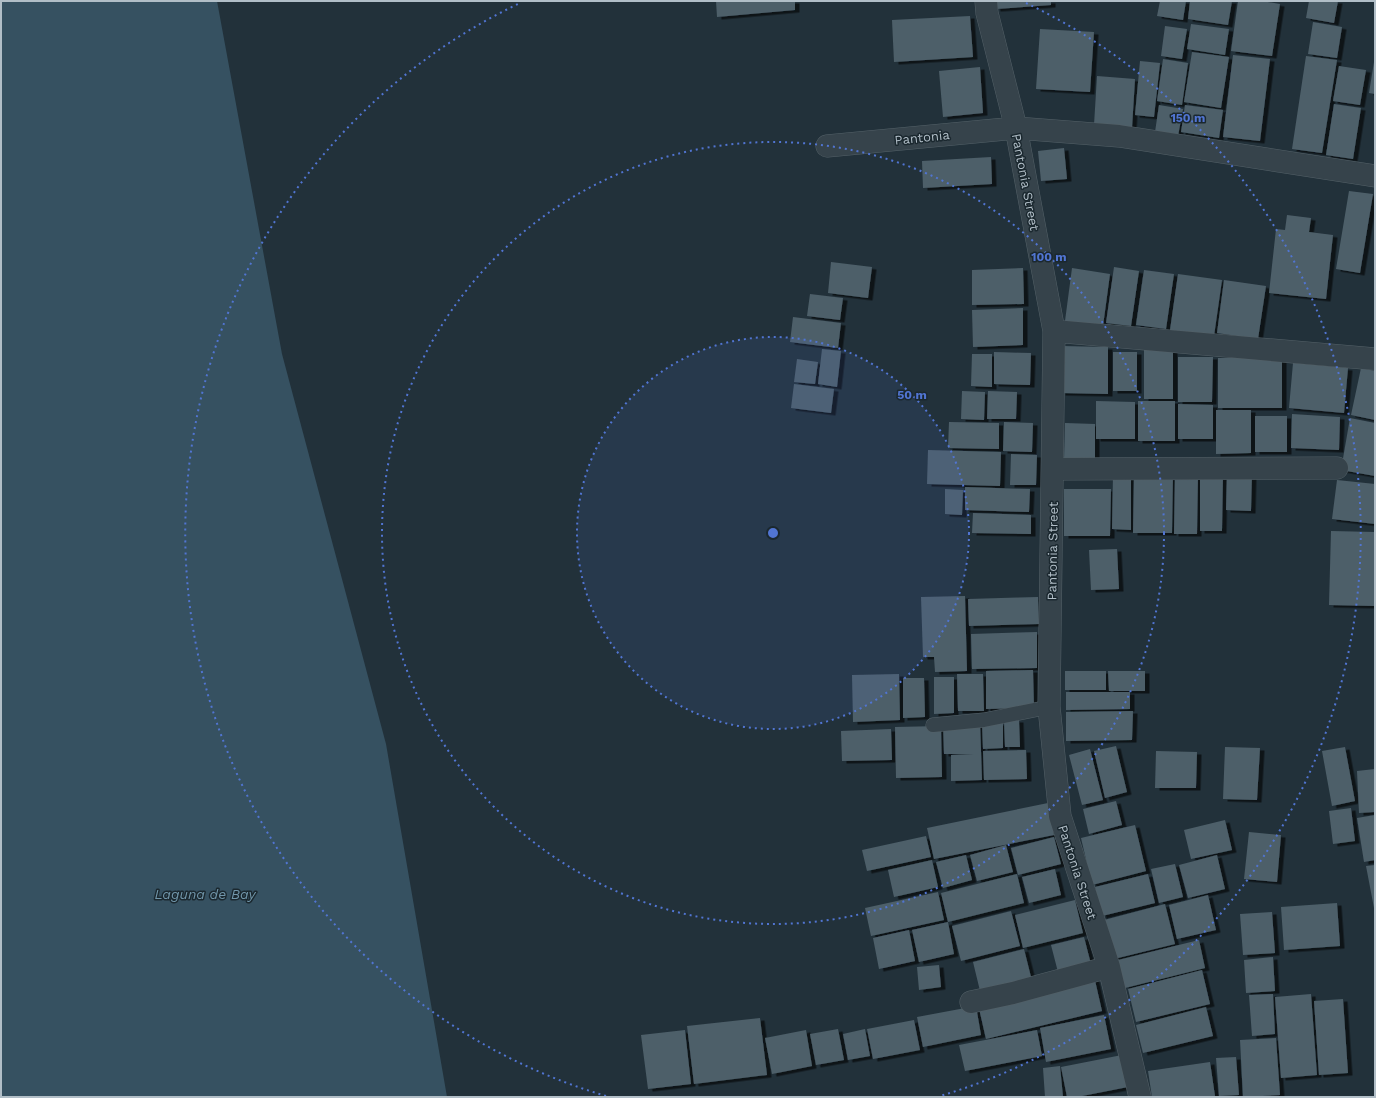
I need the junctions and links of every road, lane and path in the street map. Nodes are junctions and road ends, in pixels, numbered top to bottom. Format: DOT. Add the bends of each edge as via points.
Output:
graph roads {
  1 [pos="986,1"];
  2 [pos="1016,128"];
  3 [pos="827,146"];
  4 [pos="1375,176"];
  5 [pos="1054,331"];
  6 [pos="1375,359"];
  7 [pos="1337,468"];
  8 [pos="1053,469"];
  9 [pos="1049,706"];
  10 [pos="933,725"];
  11 [pos="1109,967"];
  12 [pos="971,1002"];
  13 [pos="1140,1097"];
  1 -- 2 [label="street, Pantonia Street"];
  2 -- 3 [label="street, Pantonia"];
  2 -- 4 [label="street, Pantonia" via="1119,136"];
  2 -- 5 [label="street, Pantonia Street"];
  5 -- 6 [label="street"];
  5 -- 8 [label="street, Pantonia Street"];
  7 -- 8 [label="street"];
  8 -- 9 [label="street, Pantonia Street"];
  9 -- 10 [label="lane" via="984,720"];
  9 -- 11 [label="street, Pantonia Street" via="1060,816"];
  11 -- 12 [label="street"];
  11 -- 13 [label="street, Pantonia Street"];
}
